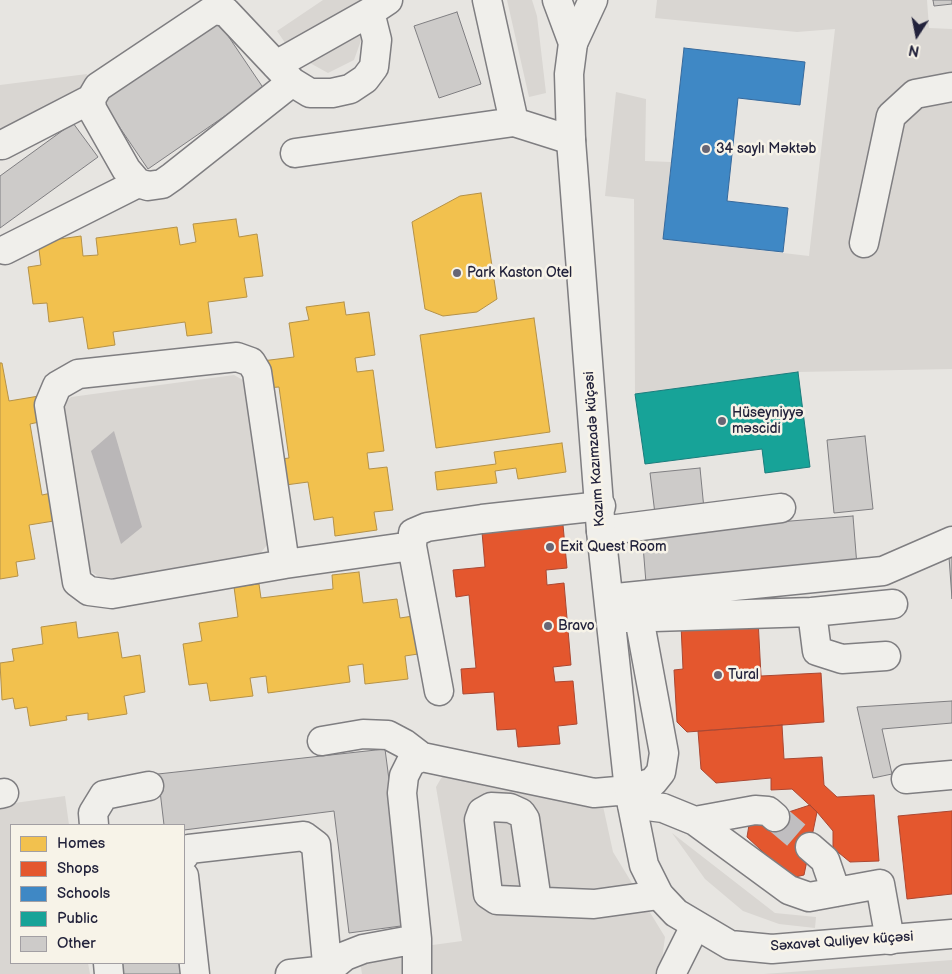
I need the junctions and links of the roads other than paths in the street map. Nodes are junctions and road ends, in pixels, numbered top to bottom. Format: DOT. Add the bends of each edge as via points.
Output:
graph roads {
  1 [pos="487,0"];
  2 [pos="557,0"];
  3 [pos="592,0"];
  4 [pos="379,6"];
  5 [pos="573,43"];
  6 [pos="284,74"];
  7 [pos="952,87"];
  8 [pos="91,99"];
  9 [pos="514,122"];
  10 [pos="571,140"];
  11 [pos="2,145"];
  12 [pos="295,153"];
  13 [pos="138,183"];
  14 [pos="864,243"];
  15 [pos="5,250"];
  16 [pos="781,508"];
  17 [pos="601,518"];
  18 [pos="952,541"];
  19 [pos="412,546"];
  20 [pos="286,564"];
  21 [pos="893,604"];
  22 [pos="623,608"];
  23 [pos="812,612"];
  24 [pos="886,656"];
  25 [pos="439,691"];
  26 [pos="322,741"];
  27 [pos="422,757"];
  28 [pos="952,775"];
  29 [pos="906,779"];
  30 [pos="149,786"];
  31 [pos="630,797"];
  32 [pos="776,817"];
  33 [pos="695,821"];
  34 [pos="94,824"];
  35 [pos="810,847"];
  36 [pos="185,855"];
  37 [pos="185,885"];
  38 [pos="836,892"];
  39 [pos="659,895"];
  40 [pos="537,901"];
  41 [pos="695,926"];
  42 [pos="952,934"];
  43 [pos="416,939"];
  44 [pos="890,940"];
  45 [pos="328,972"];
  46 [pos="195,974"];
  47 [pos="290,974"];
  48 [pos="417,974"];
  49 [pos="671,974"];
  1 -- 9 [label="main road"];
  2 -- 5 [label="main road, Kazım Kazımzadə küçəsi"];
  3 -- 5 [label="main road"];
  4 -- 6 [label="main road"];
  4 -- 6 [label="main road" via="374,66 365,79 350,89 310,93"];
  5 -- 10 [label="main road, Kazım Kazımzadə küçəsi" via="569,74"];
  6 -- 8 [label="main road" via="226,12 214,10 98,87"];
  6 -- 13 [label="main road" via="172,177 162,184 148,186"];
  7 -- 14 [label="main road" via="915,94 891,116"];
  8 -- 11 [label="main road"];
  8 -- 13 [label="main road" via="96,117 126,169"];
  9 -- 10 [label="main road"];
  9 -- 12 [label="main road"];
  10 -- 17 [label="main road, Kazım Kazımzadə küçəsi"];
  13 -- 15 [label="main road"];
  16 -- 17 [label="main road"];
  17 -- 19 [label="main road" via="427,527 413,532"];
  17 -- 22 [label="main road, Kazım Kazımzadə küçəsi"];
  18 -- 22 [label="main road" via="883,571"];
  19 -- 20 [label="main road"];
  19 -- 25 [label="main road"];
  20 -- 20 [label="main road" via="112,594 89,591 77,582 49,405 57,386 78,374 237,357 251,362 258,372"];
  21 -- 23 [label="main road"];
  22 -- 23 [label="main road"];
  22 -- 31 [label="main road, Kazım Kazımzadə küçəsi"];
  22 -- 31 [label="main road" via="664,753 661,772 653,782"];
  23 -- 24 [label="main road" via="818,651 842,659"];
  26 -- 27 [label="main road" via="363,734 388,735"];
  27 -- 31 [label="main road" via="576,790"];
  27 -- 43 [label="main road" via="411,762 404,776 402,793"];
  28 -- 29 [label="main road"];
  30 -- 34 [label="main road" via="104,795 93,812"];
  31 -- 33 [label="main road"];
  31 -- 39 [label="main road, Kazım Kazımzadə küçəsi" via="644,864"];
  32 -- 33 [label="main road" via="768,811 754,810"];
  33 -- 38 [label="main road" via="789,890 809,897"];
  35 -- 38 [label="main road" via="825,860"];
  36 -- 45 [label="main road" via="189,849 304,836 316,845"];
  37 -- 46 [label="main road"];
  38 -- 44 [label="main road" via="880,884"];
  39 -- 40 [label="main road" via="594,904"];
  39 -- 41 [label="main road, Səxavət Quliyev küçəsi"];
  41 -- 44 [label="main road, Səxavət Quliyev küçəsi" via="730,944 772,949"];
  41 -- 49 [label="main road"];
  42 -- 44 [label="main road, Səxavət Quliyev küçəsi"];
  43 -- 45 [label="main road" via="362,949 345,956"];
  43 -- 48 [label="main road"];
  45 -- 47 [label="main road"];
}
